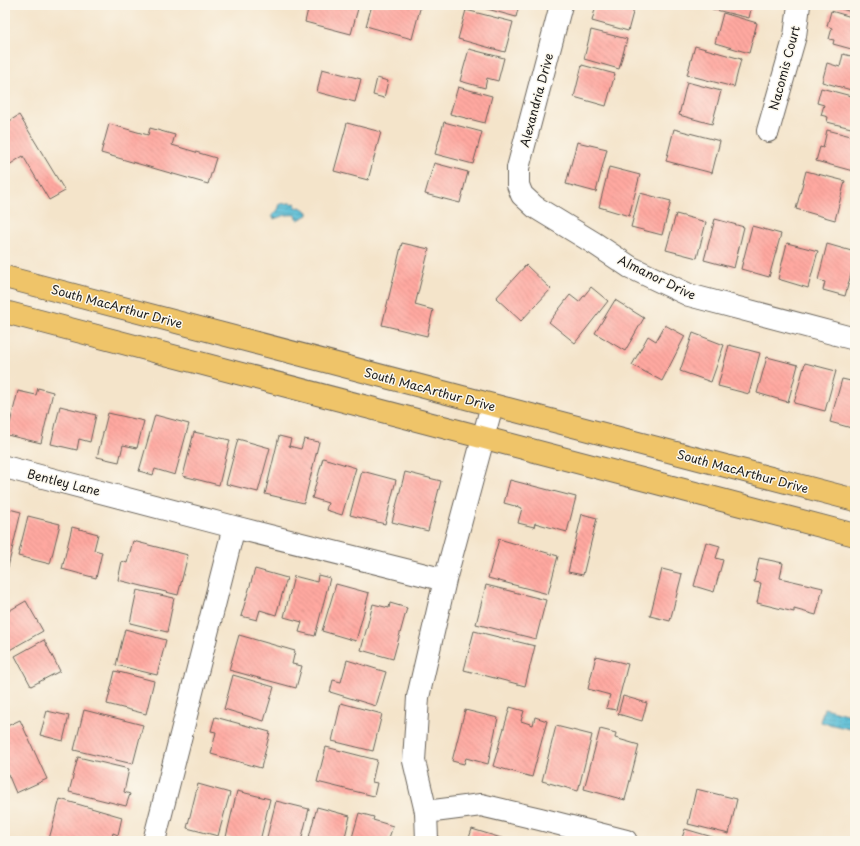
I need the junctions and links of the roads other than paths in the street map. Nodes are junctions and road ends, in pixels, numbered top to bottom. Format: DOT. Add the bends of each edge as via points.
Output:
graph roads {
  1 [pos="562,5"];
  2 [pos="799,5"];
  3 [pos="768,131"];
  4 [pos="522,195"];
  5 [pos="5,277"];
  6 [pos="5,312"];
  7 [pos="855,339"];
  8 [pos="492,405"];
  9 [pos="483,438"];
  10 [pos="5,467"];
  11 [pos="855,500"];
  12 [pos="234,527"];
  13 [pos="855,535"];
  14 [pos="445,580"];
  15 [pos="426,812"];
  16 [pos="154,841"];
  17 [pos="428,841"];
  18 [pos="626,841"];
  1 -- 4 [label="street, Alexandria Drive" via="518,168 518,185"];
  2 -- 3 [label="street, Nacomis Court" via="795,36"];
  4 -- 7 [label="street, Almanor Drive" via="535,207 630,267 689,295"];
  5 -- 8 [label="main road, South MacArthur Drive"];
  6 -- 9 [label="main road"];
  8 -- 9 [label="street"];
  8 -- 11 [label="main road, South MacArthur Drive"];
  9 -- 13 [label="main road"];
  9 -- 14 [label="street"];
  10 -- 12 [label="street, Bentley Lane"];
  12 -- 14 [label="street, Bentley Lane"];
  12 -- 16 [label="street"];
  14 -- 15 [label="street" via="418,697 414,761"];
  15 -- 17 [label="street"];
  15 -- 18 [label="street" via="481,806"];
}
